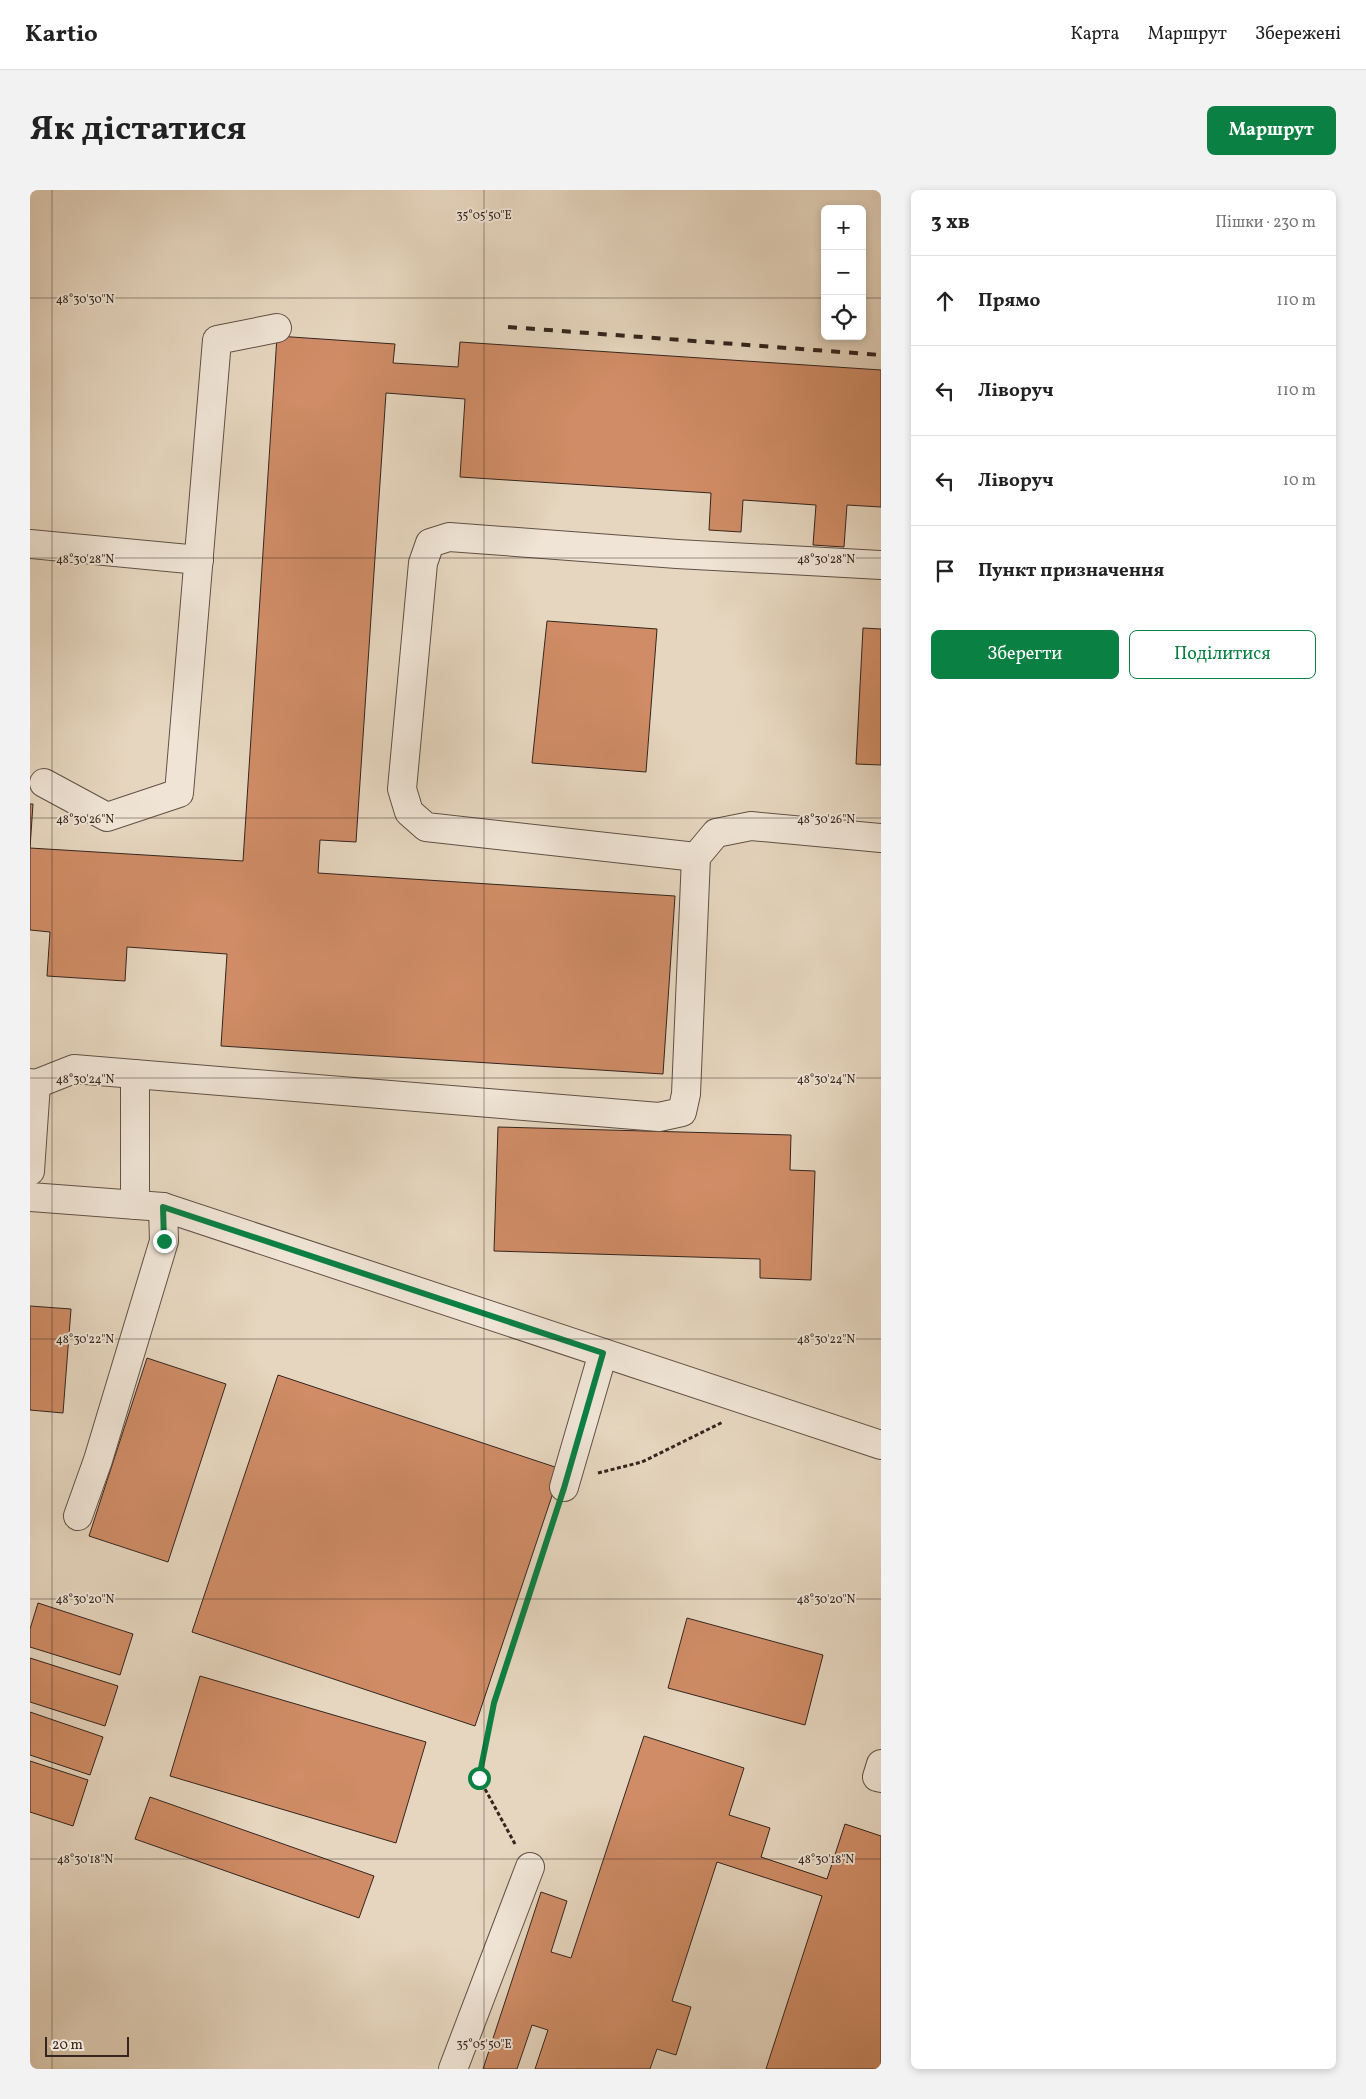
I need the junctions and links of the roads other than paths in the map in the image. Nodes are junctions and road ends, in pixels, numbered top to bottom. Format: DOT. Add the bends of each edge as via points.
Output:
graph roads {
  1 [pos="276,328"];
  2 [pos="30,544"];
  3 [pos="199,560"];
  4 [pos="881,565"];
  5 [pos="44,783"];
  6 [pos="881,838"];
  7 [pos="696,857"];
  8 [pos="135,1074"];
  9 [pos="33,1084"];
  10 [pos="30,1171"];
  11 [pos="30,1197"];
  12 [pos="135,1205"];
  13 [pos="163,1207"];
  14 [pos="603,1353"];
  15 [pos="881,1445"];
  16 [pos="564,1488"];
  17 [pos="78,1516"];
  18 [pos="881,1764"];
  19 [pos="881,1778"];
  20 [pos="530,1867"];
  21 [pos="453,2069"];
  1 -- 3 [label="street" via="217,340"];
  2 -- 3 [label="street"];
  3 -- 5 [label="street" via="180,793 107,817"];
  4 -- 7 [label="street" via="449,537 430,543 423,563 402,789 409,812 426,827"];
  6 -- 7 [label="street" via="751,826 716,834"];
  7 -- 8 [label="street" via="686,1094 682,1112 659,1117"];
  8 -- 9 [label="street" via="74,1069"];
  8 -- 12 [label="street"];
  9 -- 10 [label="street"];
  11 -- 12 [label="street"];
  12 -- 13 [label="street"];
  13 -- 14 [label="street"];
  13 -- 17 [label="street" via="164,1241"];
  14 -- 15 [label="street"];
  14 -- 16 [label="street"];
  18 -- 19 [label="street" via="877,1777"];
  20 -- 21 [label="street"];
}
